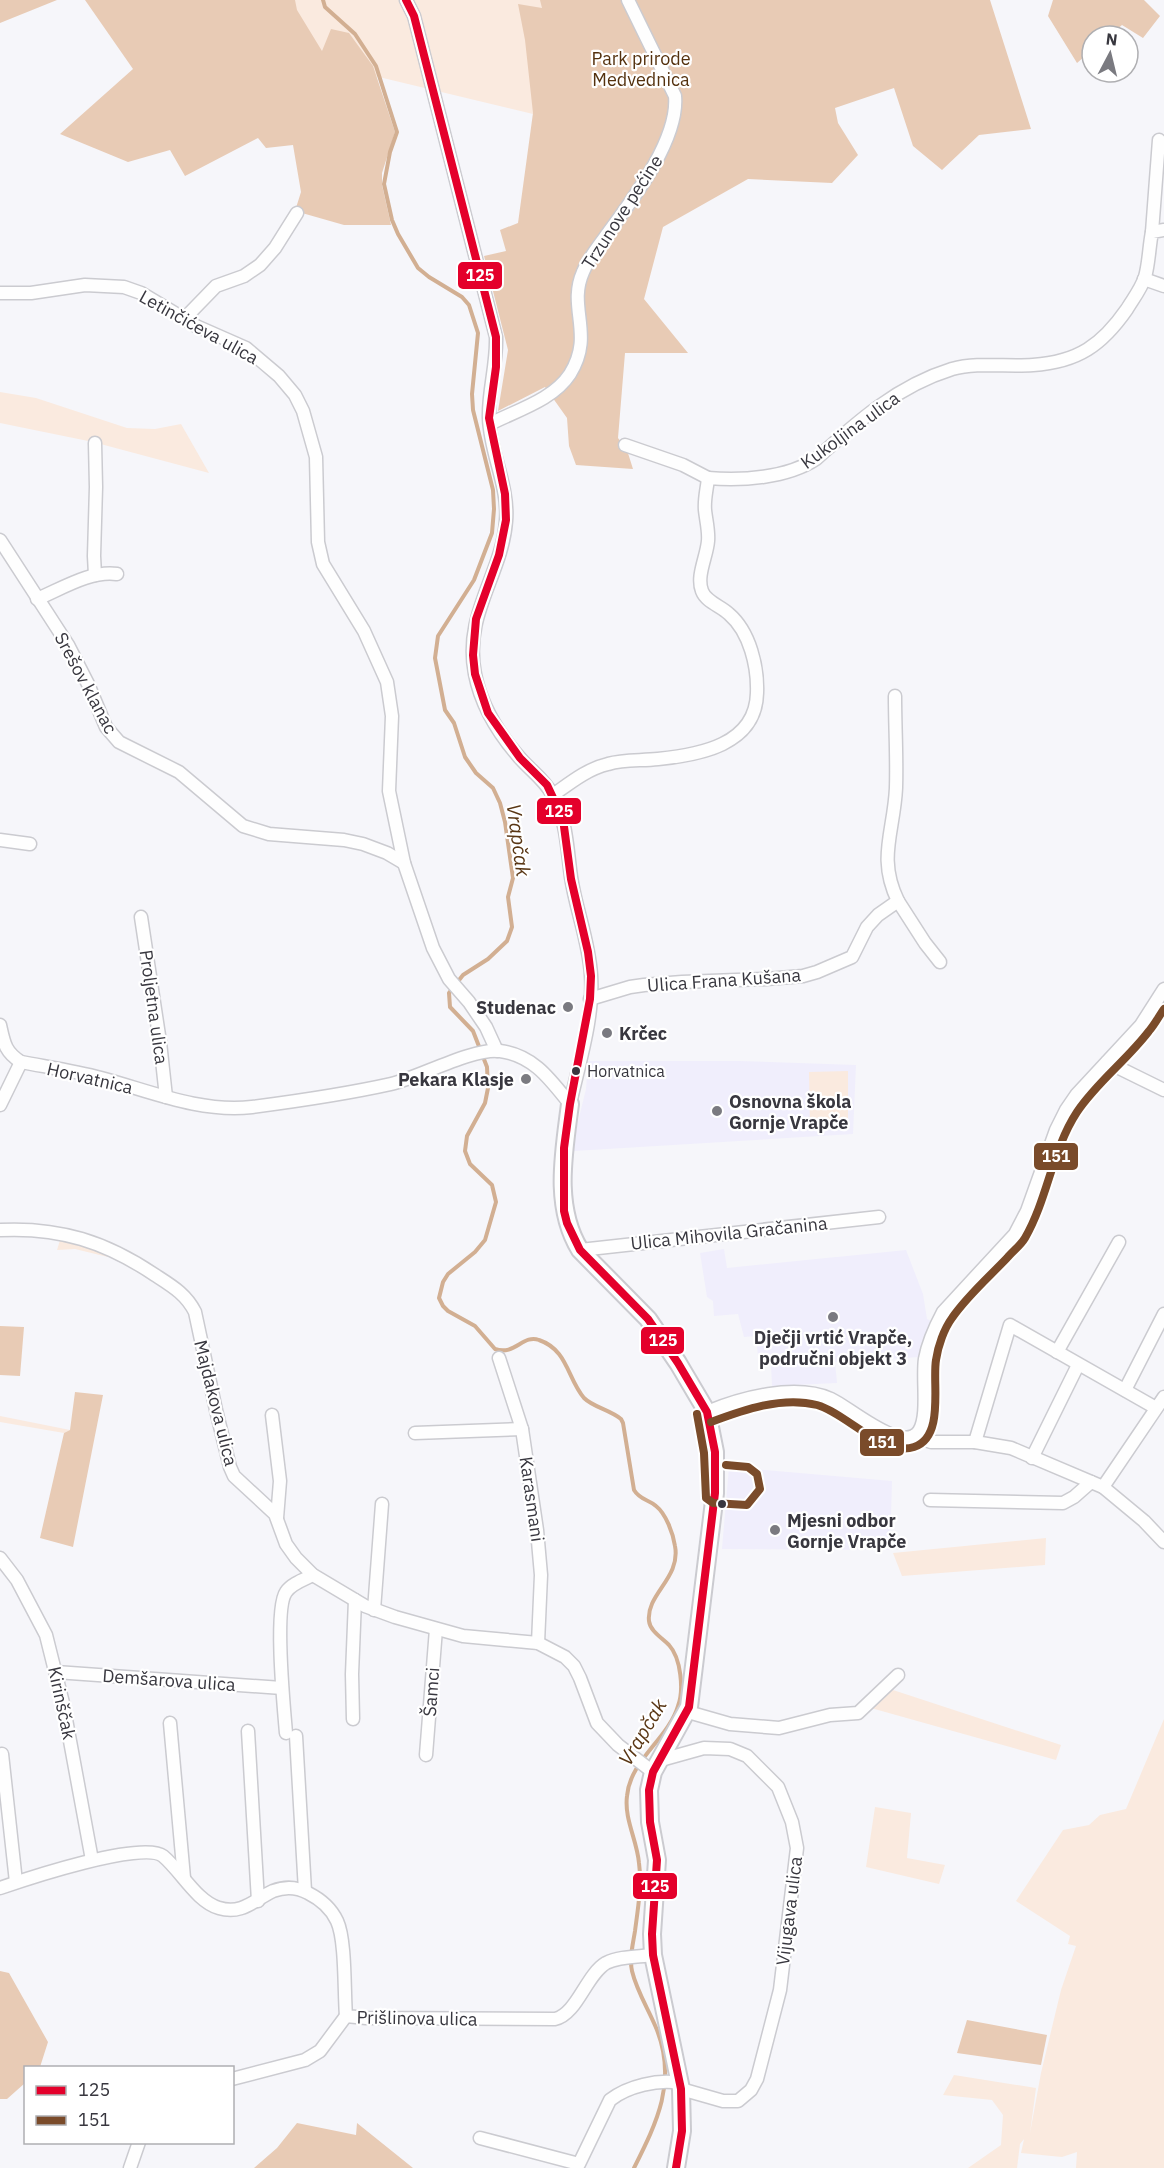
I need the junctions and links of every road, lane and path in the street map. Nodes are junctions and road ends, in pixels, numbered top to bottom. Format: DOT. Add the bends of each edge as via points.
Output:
graph roads {
  1 [pos="406,0"];
  2 [pos="628,0"];
  3 [pos="1159,140"];
  4 [pos="297,213"];
  5 [pos="1158,231"];
  6 [pos="1144,279"];
  7 [pos="1164,286"];
  8 [pos="0,293"];
  9 [pos="184,319"];
  10 [pos="490,424"];
  11 [pos="95,443"];
  12 [pos="625,445"];
  13 [pos="708,478"];
  14 [pos="0,540"];
  15 [pos="117,574"];
  16 [pos="95,575"];
  17 [pos="37,599"];
  18 [pos="895,696"];
  19 [pos="553,795"];
  20 [pos="0,840"];
  21 [pos="30,844"];
  22 [pos="404,863"];
  23 [pos="898,901"];
  24 [pos="141,917"];
  25 [pos="940,962"];
  26 [pos="1164,989"];
  27 [pos="590,999"];
  28 [pos="0,1025"];
  29 [pos="492,1051"];
  30 [pos="21,1062"];
  31 [pos="1107,1062"];
  32 [pos="1164,1090"];
  33 [pos="166,1097"];
  34 [pos="570,1104"];
  35 [pos="0,1105"];
  36 [pos="879,1216"];
  37 [pos="0,1230"];
  38 [pos="1119,1242"];
  39 [pos="580,1250"];
  40 [pos="1164,1314"];
  41 [pos="1057,1352"];
  42 [pos="500,1358"];
  43 [pos="1078,1365"];
  44 [pos="1125,1390"];
  45 [pos="1164,1397"];
  46 [pos="1156,1408"];
  47 [pos="707,1412"];
  48 [pos="272,1415"];
  49 [pos="522,1429"];
  50 [pos="415,1433"];
  51 [pos="914,1436"];
  52 [pos="975,1442"];
  53 [pos="1032,1458"];
  54 [pos="1091,1482"];
  55 [pos="1103,1487"];
  56 [pos="930,1500"];
  57 [pos="382,1504"];
  58 [pos="277,1518"];
  59 [pos="1164,1542"];
  60 [pos="0,1558"];
  61 [pos="313,1575"];
  62 [pos="355,1600"];
  63 [pos="374,1610"];
  64 [pos="436,1629"];
  65 [pos="538,1643"];
  66 [pos="56,1672"];
  67 [pos="898,1675"];
  68 [pos="282,1688"];
  69 [pos="688,1712"];
  70 [pos="353,1719"];
  71 [pos="170,1723"];
  72 [pos="248,1731"];
  73 [pos="2,1754"];
  74 [pos="426,1755"];
  75 [pos="654,1767"];
  76 [pos="2,1777"];
  77 [pos="92,1860"];
  78 [pos="184,1878"];
  79 [pos="16,1882"];
  80 [pos="0,1888"];
  81 [pos="305,1891"];
  82 [pos="258,1901"];
  83 [pos="640,1957"];
  84 [pos="346,2016"];
  85 [pos="234,2078"];
  86 [pos="671,2084"];
  87 [pos="480,2138"];
  88 [pos="138,2144"];
  89 [pos="130,2168"];
  90 [pos="676,2168"];
  1 -- 10 [label="street" via="414,16 494,324 497,350"];
  2 -- 10 [label="street, Trzunove pećine" via="675,96 670,132 659,157 583,272 577,296 583,338 570,374 545,398"];
  3 -- 5 [label="street, Kukoljina ulica"];
  4 -- 9 [label="street" via="260,265 244,276 216,286"];
  5 -- 6 [label="street, Kukoljina ulica"];
  6 -- 7 [label="street"];
  6 -- 13 [label="street, Kukoljina ulica" via="1109,332 1082,354 1043,364 975,365 950,370 878,405 806,466 756,477"];
  8 -- 9 [label="street, Letinčićeva ulica" via="85,285 124,287"];
  9 -- 22 [label="street, Letinčićeva ulica" via="259,357 295,395 303,411 316,457 320,553 369,640 389,692 389,791"];
  10 -- 19 [label="street" via="505,494 506,520 476,620 475,674 488,713 501,734"];
  11 -- 16 [label="street"];
  12 -- 13 [label="street"];
  13 -- 19 [label="street" via="705,504 709,539 702,590 734,618 751,650 757,685 751,720 736,737 711,749 607,764 585,773"];
  14 -- 17 [label="street, Srešov klanac"];
  15 -- 16 [label="street"];
  16 -- 17 [label="street"];
  17 -- 22 [label="street, Srešov klanac" via="68,645 109,733 119,742 179,772 243,826 269,834 363,844"];
  18 -- 23 [label="street" via="895,800 886,860"];
  19 -- 27 [label="street" via="567,834 571,879 588,952"];
  20 -- 21 [label="street"];
  22 -- 29 [label="street, Letinčićeva ulica" via="433,948 449,979 486,1027"];
  23 -- 25 [label="street"];
  23 -- 27 [label="street, Ulica Frana Kušana" via="867,927 852,957 817,972 766,979 644,985"];
  24 -- 33 [label="street, Proljetna ulica"];
  26 -- 31 [label="street" via="1141,1025"];
  27 -- 34 [label="street"];
  28 -- 30 [label="street" via="10,1056"];
  29 -- 33 [label="street, Horvatnica" via="393,1083 250,1107 225,1109"];
  29 -- 34 [label="street, Horvatnica" via="513,1053 529,1060"];
  30 -- 33 [label="street, Horvatnica"];
  30 -- 35 [label="street"];
  31 -- 32 [label="street"];
  31 -- 51 [label="street" via="1066,1110 1015,1233 943,1312 935,1327 925,1365 923,1423"];
  34 -- 39 [label="main road" via="563,1195 567,1223"];
  36 -- 39 [label="street, Ulica Mihovila Gračanina"];
  37 -- 58 [label="street, Majdakova ulica" via="54,1232 102,1245 182,1293 195,1312 230,1467 234,1476"];
  38 -- 41 [label="street"];
  39 -- 47 [label="main road" via="648,1319"];
  40 -- 44 [label="street"];
  41 -- 43 [label="street"];
  41 -- 52 [label="street" via="1010,1325"];
  42 -- 49 [label="street, Karasmani"];
  43 -- 44 [label="street"];
  43 -- 53 [label="street"];
  44 -- 46 [label="street"];
  45 -- 46 [label="street"];
  46 -- 55 [label="street"];
  47 -- 51 [label="street" via="741,1400 813,1393 841,1404 891,1436"];
  47 -- 69 [label="main road" via="717,1475"];
  48 -- 58 [label="street" via="280,1481"];
  49 -- 50 [label="street"];
  49 -- 65 [label="street, Karasmani" via="540,1560"];
  51 -- 52 [label="street" via="931,1442"];
  52 -- 53 [label="street" via="1011,1448"];
  53 -- 54 [label="street"];
  54 -- 55 [label="street"];
  54 -- 56 [label="street" via="1063,1503"];
  55 -- 59 [label="street"];
  57 -- 63 [label="street"];
  58 -- 61 [label="street, Majdakova ulica" via="286,1544"];
  60 -- 66 [label="street, Kirinščak" via="18,1580 41,1624"];
  61 -- 62 [label="street, Majdakova ulica"];
  61 -- 68 [label="street" via="290,1587 283,1599"];
  62 -- 63 [label="street, Majdakova ulica"];
  62 -- 70 [label="street"];
  63 -- 64 [label="street, Majdakova ulica"];
  64 -- 65 [label="street, Majdakova ulica" via="478,1639"];
  64 -- 74 [label="street, Šamci"];
  65 -- 75 [label="street, Majdakova ulica" via="574,1666 597,1723 618,1745"];
  66 -- 68 [label="street, Demšarova ulica"];
  66 -- 77 [label="street, Kirinščak"];
  67 -- 69 [label="street" via="858,1713 830,1715 778,1728 730,1724"];
  68 -- 81 [label="street" via="291,1735"];
  69 -- 75 [label="main road"];
  71 -- 78 [label="street"];
  72 -- 82 [label="street"];
  73 -- 76 [label="street"];
  75 -- 83 [label="main road" via="649,1790 657,1860 652,1934"];
  75 -- 86 [label="street, Vijugava ulica" via="704,1748 730,1749 747,1756 778,1787 790,1813 797,1848 780,1990 758,2079 738,2101 723,2101"];
  76 -- 79 [label="street"];
  77 -- 78 [label="street" via="155,1852"];
  77 -- 79 [label="street"];
  78 -- 82 [label="street" via="217,1908 241,1909"];
  79 -- 80 [label="street"];
  81 -- 82 [label="street" via="283,1888"];
  81 -- 84 [label="street, Prišlinova ulica" via="325,1904 337,1919"];
  83 -- 84 [label="street, Prišlinova ulica" via="616,1959 599,1969 566,2014 555,2019"];
  83 -- 86 [label="main road"];
  84 -- 85 [label="street" via="320,2051 305,2060"];
  86 -- 87 [label="street" via="610,2100 579,2164"];
  86 -- 90 [label="main road" via="682,2131"];
  88 -- 89 [label="street"];
}
